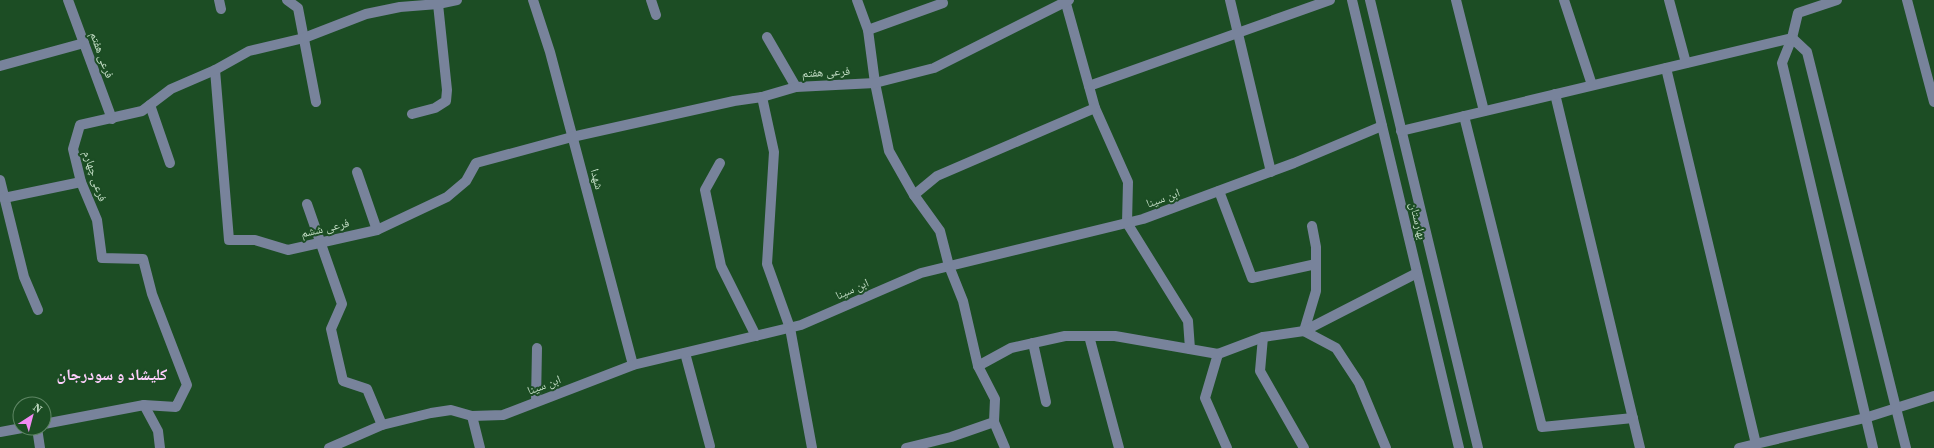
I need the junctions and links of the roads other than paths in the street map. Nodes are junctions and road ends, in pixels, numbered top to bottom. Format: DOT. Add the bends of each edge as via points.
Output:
graph roads {
  1 [pos="68,0"];
  2 [pos="287,0"];
  3 [pos="457,0"];
  4 [pos="534,0"];
  5 [pos="650,0"];
  6 [pos="857,0"];
  7 [pos="1230,0"];
  8 [pos="1330,0"];
  9 [pos="1352,0"];
  10 [pos="1370,0"];
  11 [pos="1456,0"];
  12 [pos="1564,0"];
  13 [pos="1669,0"];
  14 [pos="1838,0"];
  15 [pos="1907,0"];
  16 [pos="1066,1"];
  17 [pos="400,3"];
  18 [pos="943,3"];
  19 [pos="438,4"];
  20 [pos="656,15"];
  21 [pos="868,30"];
  22 [pos="1236,33"];
  23 [pos="767,37"];
  24 [pos="304,38"];
  25 [pos="1792,38"];
  26 [pos="84,43"];
  27 [pos="1686,63"];
  28 [pos="0,66"];
  29 [pos="1666,68"];
  30 [pos="215,70"];
  31 [pos="875,83"];
  32 [pos="1592,85"];
  33 [pos="1089,86"];
  34 [pos="796,87"];
  35 [pos="1555,94"];
  36 [pos="762,97"];
  37 [pos="316,102"];
  38 [pos="1934,102"];
  39 [pos="150,105"];
  40 [pos="1095,108"];
  41 [pos="1484,111"];
  42 [pos="412,114"];
  43 [pos="1464,116"];
  44 [pos="112,119"];
  45 [pos="1382,126"];
  46 [pos="1401,131"];
  47 [pos="572,137"];
  48 [pos="170,163"];
  49 [pos="720,163"];
  50 [pos="357,172"];
  51 [pos="1271,172"];
  52 [pos="0,180"];
  53 [pos="81,182"];
  54 [pos="1219,191"];
  55 [pos="914,195"];
  56 [pos="4,198"];
  57 [pos="307,204"];
  58 [pos="1127,223"];
  59 [pos="1312,226"];
  60 [pos="377,230"];
  61 [pos="322,243"];
  62 [pos="1316,264"];
  63 [pos="949,266"];
  64 [pos="1417,273"];
  65 [pos="38,310"];
  66 [pos="790,328"];
  67 [pos="1304,331"];
  68 [pos="756,336"];
  69 [pos="1089,336"];
  70 [pos="1263,337"];
  71 [pos="1033,343"];
  72 [pos="537,348"];
  73 [pos="1190,349"];
  74 [pos="685,353"];
  75 [pos="1218,354"];
  76 [pos="633,366"];
  77 [pos="978,366"];
  78 [pos="1934,396"];
  79 [pos="536,401"];
  80 [pos="1046,402"];
  81 [pos="144,406"];
  82 [pos="1896,408"];
  83 [pos="472,416"];
  84 [pos="1633,418"];
  85 [pos="1865,418"];
  86 [pos="994,422"];
  87 [pos="52,423"];
  88 [pos="382,425"];
  89 [pos="12,430"];
  90 [pos="0,432"];
  91 [pos="38,436"];
  92 [pos="1756,444"];
  93 [pos="710,446"];
  94 [pos="40,448"];
  95 [pos="160,448"];
  96 [pos="329,448"];
  97 [pos="480,448"];
  98 [pos="812,448"];
  99 [pos="906,448"];
  100 [pos="1005,448"];
  101 [pos="1118,448"];
  102 [pos="1227,448"];
  103 [pos="1304,448"];
  104 [pos="1386,448"];
  105 [pos="1459,448"];
  106 [pos="1478,448"];
  107 [pos="1640,448"];
  108 [pos="1739,448"];
  109 [pos="1873,448"];
  110 [pos="1906,448"];
  1 -- 26 [label="street, فرعی هفتم"];
  2 -- 24 [label="street" via="298,8"];
  3 -- 19 [label="street, فرعی چهارم"];
  4 -- 47 [label="street, شهدا"];
  5 -- 20 [label="street"];
  6 -- 21 [label="street"];
  7 -- 22 [label="street"];
  8 -- 22 [label="street"];
  9 -- 45 [label="street, بهارستان"];
  10 -- 46 [label="street, بهارستان"];
  11 -- 41 [label="street"];
  12 -- 32 [label="street"];
  13 -- 27 [label="street"];
  14 -- 25 [label="street" via="1798,13"];
  15 -- 38 [label="street"];
  16 -- 31 [label="street, فرعی هفتم" via="934,68"];
  16 -- 33 [label="street"];
  17 -- 19 [label="street, فرعی چهارم"];
  17 -- 24 [label="street, فرعی چهارم"];
  18 -- 21 [label="street"];
  19 -- 42 [label="street" via="446,101 435,108"];
  21 -- 31 [label="street"];
  22 -- 33 [label="street"];
  22 -- 51 [label="street"];
  23 -- 34 [label="street"];
  24 -- 30 [label="street, فرعی چهارم" via="249,51"];
  24 -- 37 [label="street"];
  25 -- 27 [label="street"];
  25 -- 82 [label="street" via="1807,52"];
  25 -- 85 [label="street" via="1782,63"];
  26 -- 28 [label="street"];
  26 -- 44 [label="street, فرعی هفتم"];
  27 -- 29 [label="street"];
  29 -- 32 [label="street"];
  29 -- 92 [label="street"];
  30 -- 39 [label="street, فرعی چهارم" via="171,89"];
  30 -- 61 [label="street, فرعی ششم" via="229,240 255,240 288,250"];
  31 -- 34 [label="street, فرعی هفتم"];
  31 -- 55 [label="street" via="889,151"];
  32 -- 35 [label="street"];
  33 -- 40 [label="street"];
  34 -- 36 [label="street, فرعی هفتم"];
  35 -- 41 [label="street"];
  35 -- 84 [label="street"];
  36 -- 47 [label="street, فرعی هفتم"];
  36 -- 66 [label="street" via="774,152 767,264"];
  39 -- 44 [label="street, فرعی چهارم" via="142,111"];
  39 -- 48 [label="street"];
  40 -- 55 [label="street" via="937,176"];
  40 -- 58 [label="street" via="1128,182"];
  41 -- 43 [label="street"];
  43 -- 46 [label="street"];
  43 -- 84 [label="street" via="1542,427"];
  44 -- 53 [label="street, فرعی چهارم" via="80,125 73,149"];
  45 -- 51 [label="street, ابن سینا"];
  45 -- 64 [label="street, بهارستان"];
  46 -- 106 [label="street, بهارستان"];
  47 -- 60 [label="street, فرعی ششم" via="476,163 466,181 447,197"];
  47 -- 76 [label="street, شهدا"];
  49 -- 68 [label="street" via="705,190 721,266"];
  50 -- 60 [label="street"];
  51 -- 54 [label="street, ابن سینا"];
  52 -- 56 [label="street"];
  53 -- 56 [label="street"];
  53 -- 81 [label="street, فرعی چهارم" via="97,220 102,258 143,259 152,294 187,385 176,407"];
  54 -- 58 [label="street, ابن سینا"];
  54 -- 62 [label="street" via="1252,278"];
  55 -- 63 [label="street" via="940,231"];
  56 -- 65 [label="street" via="24,277"];
  57 -- 61 [label="street"];
  58 -- 63 [label="street, ابن سینا"];
  58 -- 73 [label="street" via="1188,320"];
  59 -- 62 [label="street"];
  60 -- 61 [label="street, فرعی ششم"];
  61 -- 88 [label="street" via="342,304 331,329 343,381 367,389"];
  62 -- 67 [label="street" via="1316,291"];
  63 -- 66 [label="street, ابن سینا" via="921,273"];
  63 -- 77 [label="street" via="963,301"];
  64 -- 67 [label="street"];
  64 -- 105 [label="street, بهارستان"];
  66 -- 68 [label="street, ابن سینا"];
  66 -- 98 [label="street"];
  67 -- 70 [label="street"];
  67 -- 104 [label="street" via="1336,348 1360,383"];
  68 -- 74 [label="street, ابن سینا"];
  69 -- 71 [label="street" via="1065,336"];
  69 -- 73 [label="street" via="1115,336"];
  69 -- 101 [label="street"];
  70 -- 75 [label="street"];
  70 -- 103 [label="street" via="1260,371"];
  71 -- 77 [label="street" via="1011,348"];
  71 -- 80 [label="street"];
  72 -- 79 [label="street"];
  73 -- 75 [label="street"];
  74 -- 76 [label="street, ابن سینا"];
  74 -- 93 [label="street"];
  75 -- 102 [label="street" via="1205,398"];
  76 -- 79 [label="street, ابن سینا"];
  77 -- 86 [label="street" via="995,399"];
  78 -- 82 [label="street"];
  79 -- 83 [label="street, ابن سینا" via="503,415"];
  81 -- 87 [label="street, فرعی چهارم"];
  81 -- 95 [label="street" via="158,431"];
  82 -- 85 [label="street"];
  82 -- 110 [label="street"];
  83 -- 88 [label="street, ابن سینا" via="451,410"];
  83 -- 97 [label="street"];
  84 -- 107 [label="street"];
  85 -- 92 [label="street"];
  85 -- 109 [label="street"];
  86 -- 99 [label="street" via="951,437"];
  86 -- 100 [label="street"];
  88 -- 96 [label="street, ابن سینا"];
  89 -- 90 [label="street"];
  91 -- 94 [label="street"];
  92 -- 108 [label="street"];
}
